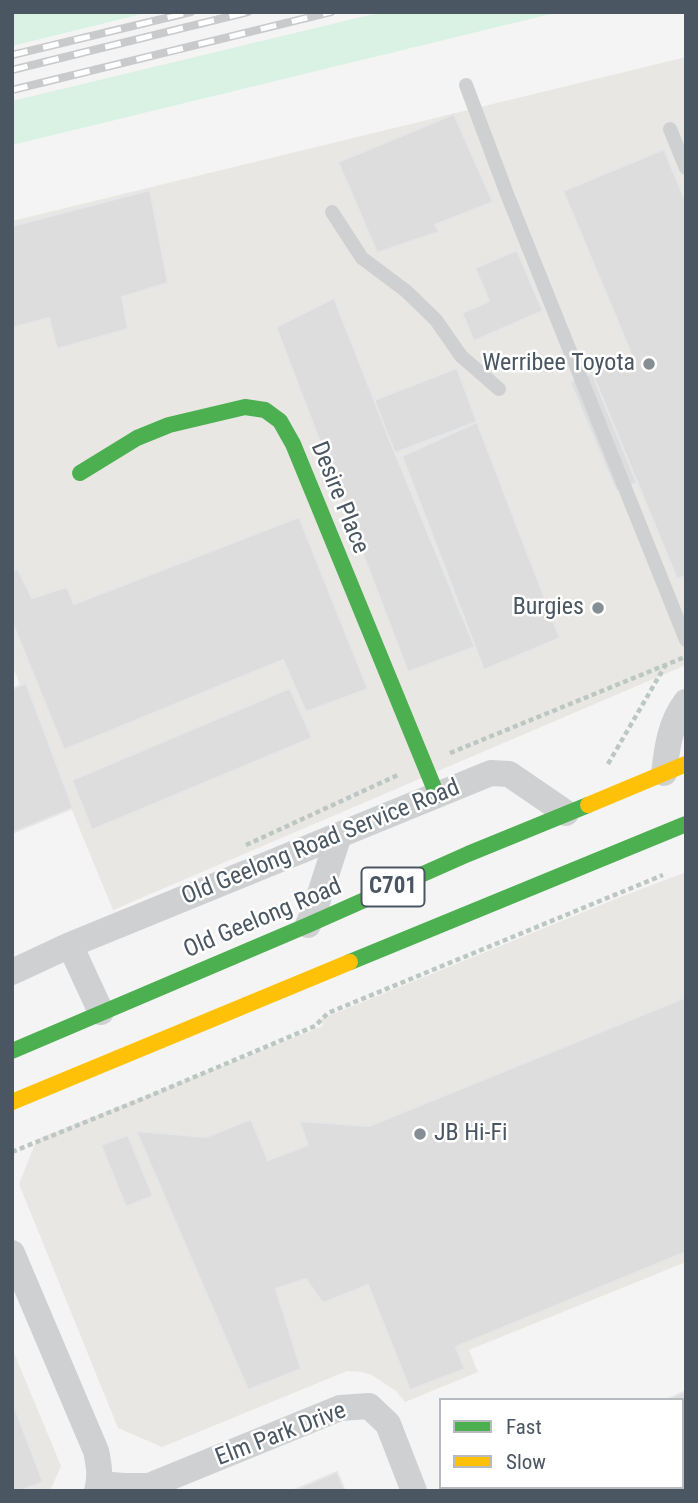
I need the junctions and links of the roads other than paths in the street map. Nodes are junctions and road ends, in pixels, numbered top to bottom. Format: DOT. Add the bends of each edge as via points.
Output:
graph roads {
  1 [pos="466,85"];
  2 [pos="670,129"];
  3 [pos="686,168"];
  4 [pos="332,212"];
  5 [pos="499,389"];
  6 [pos="80,473"];
  7 [pos="686,640"];
  8 [pos="686,702"];
  9 [pos="673,774"];
  10 [pos="437,795"];
  11 [pos="566,813"];
  12 [pos="684,822"];
  13 [pos="338,835"];
  14 [pos="308,925"];
  15 [pos="70,945"];
  16 [pos="12,972"];
  17 [pos="104,1017"];
  18 [pos="12,1051"];
  19 [pos="12,1102"];
  20 [pos="12,1253"];
  21 [pos="98,1487"];
  22 [pos="414,1491"];
  1 -- 7 [label="lane"];
  2 -- 3 [label="lane"];
  4 -- 5 [label="lane" via="362,258 406,291 436,320 461,356"];
  6 -- 10 [label="main road, Desire Place" via="137,438 169,425 245,407 265,410 280,421"];
  8 -- 9 [label="street" via="673,724 667,751"];
  9 -- 11 [label="main road, Old Geelong Road / C701"];
  10 -- 11 [label="street, Old Geelong Road Service Road" via="491,774 509,774"];
  10 -- 13 [label="street, Old Geelong Road Service Road"];
  11 -- 14 [label="main road, Old Geelong Road / C701"];
  12 -- 19 [label="main road, C701" via="119,1051"];
  13 -- 14 [label="street"];
  13 -- 15 [label="street, Old Geelong Road Service Road"];
  14 -- 17 [label="main road, Old Geelong Road / C701"];
  15 -- 16 [label="street, Old Geelong Road Service Road"];
  15 -- 17 [label="street"];
  17 -- 18 [label="main road, Old Geelong Road / C701"];
  20 -- 21 [label="street, Elm Park Drive" via="96,1451"];
  21 -- 22 [label="street, Elm Park Drive" via="149,1486 340,1408 369,1406 388,1424"];
}
